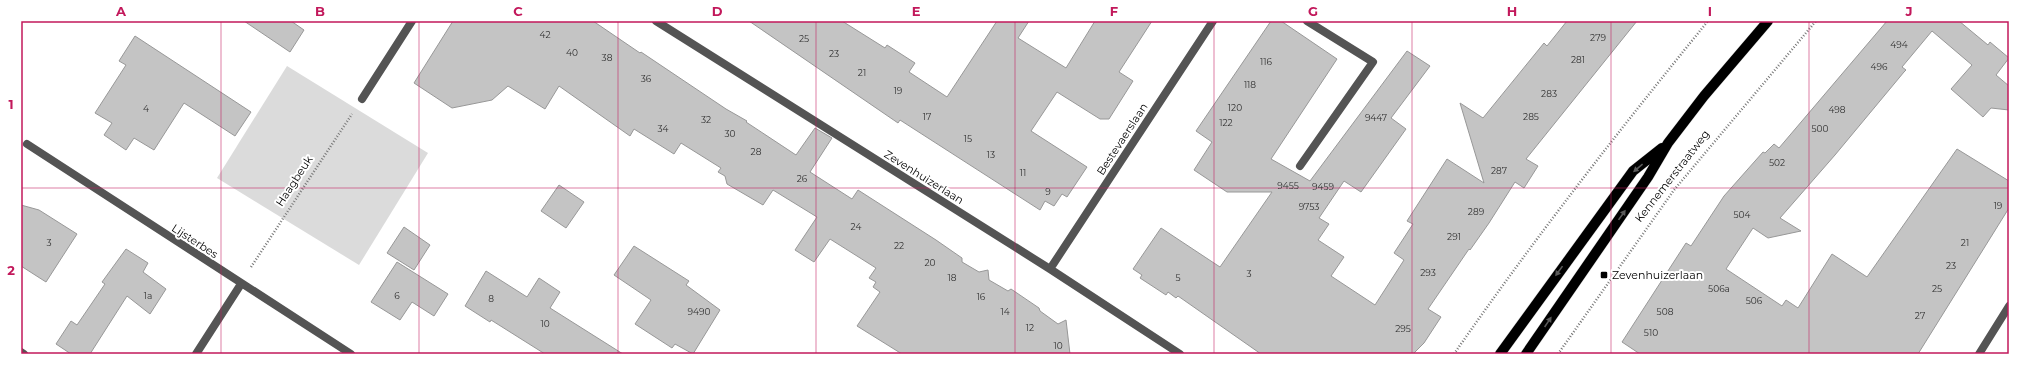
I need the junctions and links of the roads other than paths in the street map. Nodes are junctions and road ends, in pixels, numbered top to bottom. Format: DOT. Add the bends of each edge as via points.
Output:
graph roads {
  1 [pos="412,21"];
  2 [pos="656,21"];
  3 [pos="1213,21"];
  4 [pos="1307,21"];
  5 [pos="1768,21"];
  6 [pos="362,99"];
  7 [pos="1668,143"];
  8 [pos="27,144"];
  9 [pos="1300,166"];
  10 [pos="1050,269"];
  11 [pos="241,284"];
  12 [pos="2009,306"];
  13 [pos="21,352"];
  14 [pos="24,354"];
  15 [pos="196,354"];
  16 [pos="351,354"];
  17 [pos="1180,354"];
  18 [pos="1500,354"];
  19 [pos="1526,354"];
  20 [pos="1979,354"];
  1 -- 6 [label="street"];
  2 -- 10 [label="street, Zevenhuizerlaan"];
  3 -- 10 [label="street, Bestevaerslaan"];
  4 -- 9 [label="street" via="1374,62"];
  5 -- 7 [label="main road, Kennemerstraatweg"];
  7 -- 18 [label="main road, Kennemerstraatweg, one-way" via="1633,171"];
  19 -- 7 [label="main road, Kennemerstraatweg, one-way" via="1648,177"];
  8 -- 11 [label="street, Lijsterbes"];
  10 -- 17 [label="street, Zevenhuizerlaan"];
  11 -- 15 [label="street"];
  11 -- 16 [label="street, Lijsterbes"];
  12 -- 20 [label="street"];
  13 -- 14 [label="street"];
}
